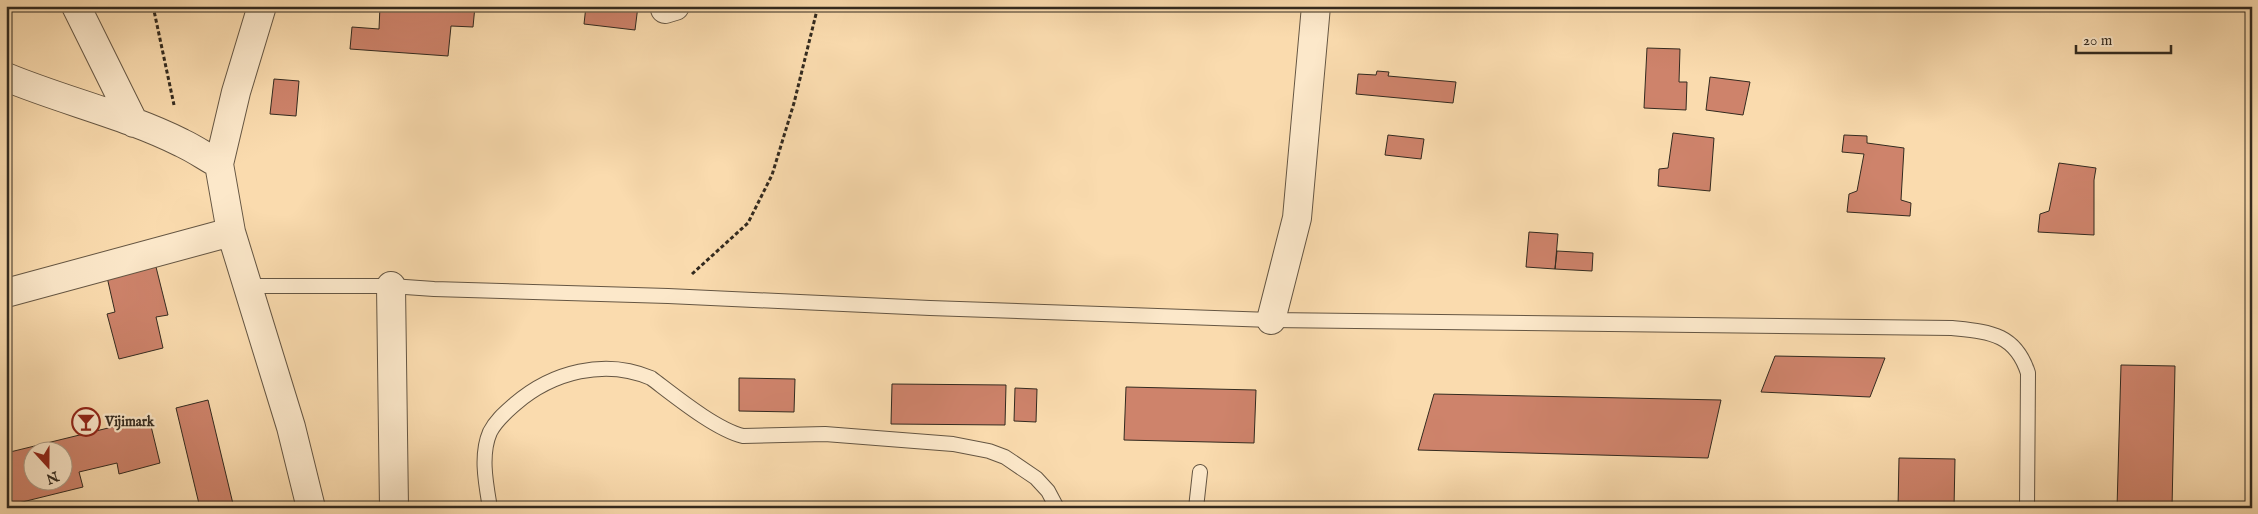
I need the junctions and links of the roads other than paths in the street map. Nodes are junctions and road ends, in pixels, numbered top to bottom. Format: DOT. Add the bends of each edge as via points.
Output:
graph roads {
  1 [pos="76,6"];
  2 [pos="262,6"];
  3 [pos="1316,6"];
  4 [pos="6,77"];
  5 [pos="134,123"];
  6 [pos="219,164"];
  7 [pos="231,232"];
  8 [pos="248,286"];
  9 [pos="391,286"];
  10 [pos="6,293"];
  11 [pos="1271,320"];
  12 [pos="1200,472"];
  13 [pos="310,508"];
  14 [pos="394,508"];
  15 [pos="490,508"];
  16 [pos="1056,508"];
  17 [pos="1196,508"];
  18 [pos="2027,508"];
  1 -- 5 [label="street"];
  2 -- 6 [label="street" via="236,92"];
  3 -- 11 [label="street" via="1297,218"];
  4 -- 5 [label="street"];
  5 -- 6 [label="street" via="182,142"];
  6 -- 7 [label="street"];
  7 -- 8 [label="street"];
  7 -- 10 [label="street"];
  8 -- 9 [label="lane"];
  8 -- 13 [label="street" via="291,427"];
  9 -- 11 [label="lane"];
  9 -- 14 [label="street"];
  11 -- 18 [label="lane" via="1952,328 1984,331 2009,342 2022,356 2028,373"];
  12 -- 17 [label="lane"];
  15 -- 16 [label="lane" via="485,450 490,432 499,418 544,383 570,373 594,369 639,373 651,378 713,421 743,436 825,434 953,444 989,451 1005,457 1036,478 1048,491"];
}
